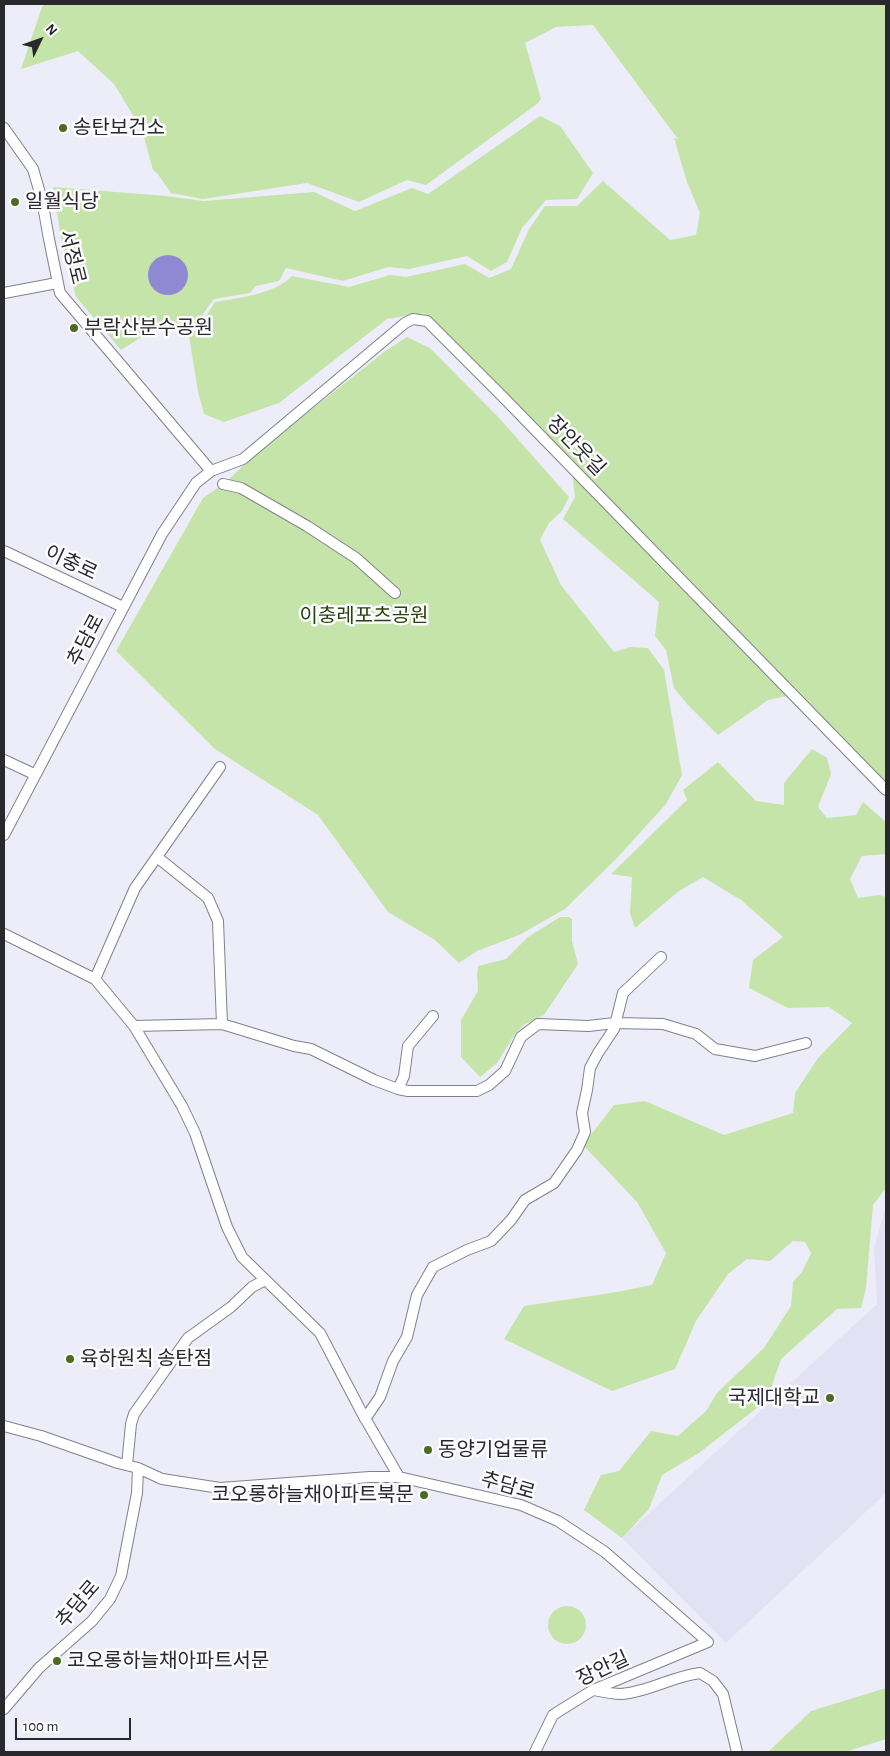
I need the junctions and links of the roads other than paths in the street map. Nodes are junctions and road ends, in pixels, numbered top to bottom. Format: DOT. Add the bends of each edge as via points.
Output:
graph roads {
  1 [pos="4,128"];
  2 [pos="57,283"];
  3 [pos="4,293"];
  4 [pos="211,471"];
  5 [pos="223,484"];
  6 [pos="4,551"];
  7 [pos="395,593"];
  8 [pos="123,608"];
  9 [pos="4,760"];
  10 [pos="220,767"];
  11 [pos="34,774"];
  12 [pos="886,790"];
  13 [pos="4,835"];
  14 [pos="157,857"];
  15 [pos="4,934"];
  16 [pos="661,957"];
  17 [pos="95,979"];
  18 [pos="434,1016"];
  19 [pos="614,1023"];
  20 [pos="222,1024"];
  21 [pos="134,1026"];
  22 [pos="806,1043"];
  23 [pos="398,1089"];
  24 [pos="265,1280"];
  25 [pos="365,1420"];
  26 [pos="4,1426"];
  27 [pos="127,1465"];
  28 [pos="138,1468"];
  29 [pos="399,1477"];
  30 [pos="708,1642"];
  31 [pos="593,1690"];
  32 [pos="4,1709"];
  33 [pos="535,1752"];
  34 [pos="737,1752"];
  1 -- 2 [label="street, 서정로" via="33,169"];
  2 -- 3 [label="street"];
  2 -- 4 [label="street, 서정로" via="60,293"];
  4 -- 8 [label="street, 추담로" via="196,483 162,534"];
  4 -- 12 [label="street, 장안웃길" via="243,459 404,323 414,319 427,321"];
  5 -- 7 [label="street" via="241,488 307,526 356,558"];
  6 -- 8 [label="street, 이충로"];
  8 -- 11 [label="street, 추담로"];
  9 -- 11 [label="street"];
  10 -- 14 [label="street"];
  11 -- 13 [label="street, 추담로"];
  14 -- 17 [label="street" via="135,888"];
  14 -- 20 [label="street" via="208,898 218,921"];
  15 -- 17 [label="street"];
  16 -- 19 [label="street" via="623,993"];
  17 -- 21 [label="street"];
  18 -- 23 [label="street" via="408,1046 404,1076"];
  19 -- 22 [label="street" via="663,1024 696,1034 715,1049 755,1056"];
  19 -- 23 [label="street" via="588,1026 538,1024 521,1037 505,1071 477,1091 408,1092"];
  19 -- 25 [label="street" via="614,1029 590,1068 582,1113 585,1132 577,1150 554,1183 526,1200 491,1241 433,1267 417,1295 407,1338 393,1361 380,1397"];
  20 -- 21 [label="street"];
  20 -- 23 [label="street" via="311,1049"];
  21 -- 24 [label="street" via="195,1133 233,1242 242,1257"];
  24 -- 25 [label="street" via="320,1333"];
  24 -- 27 [label="street" via="188,1338 134,1414"];
  25 -- 29 [label="street"];
  26 -- 27 [label="street, 추담로"];
  27 -- 28 [label="street, 추담로"];
  28 -- 29 [label="street, 추담로" via="162,1479 220,1488"];
  28 -- 32 [label="street, 추담로" via="137,1493 121,1576 110,1599 92,1621 39,1668"];
  29 -- 30 [label="street, 추담로" via="521,1505 558,1521 605,1552"];
  30 -- 31 [label="street, 장안길"];
  31 -- 33 [label="street, 장안길" via="553,1715"];
  31 -- 34 [label="street" via="622,1694 700,1673 713,1681 723,1694"];
}
